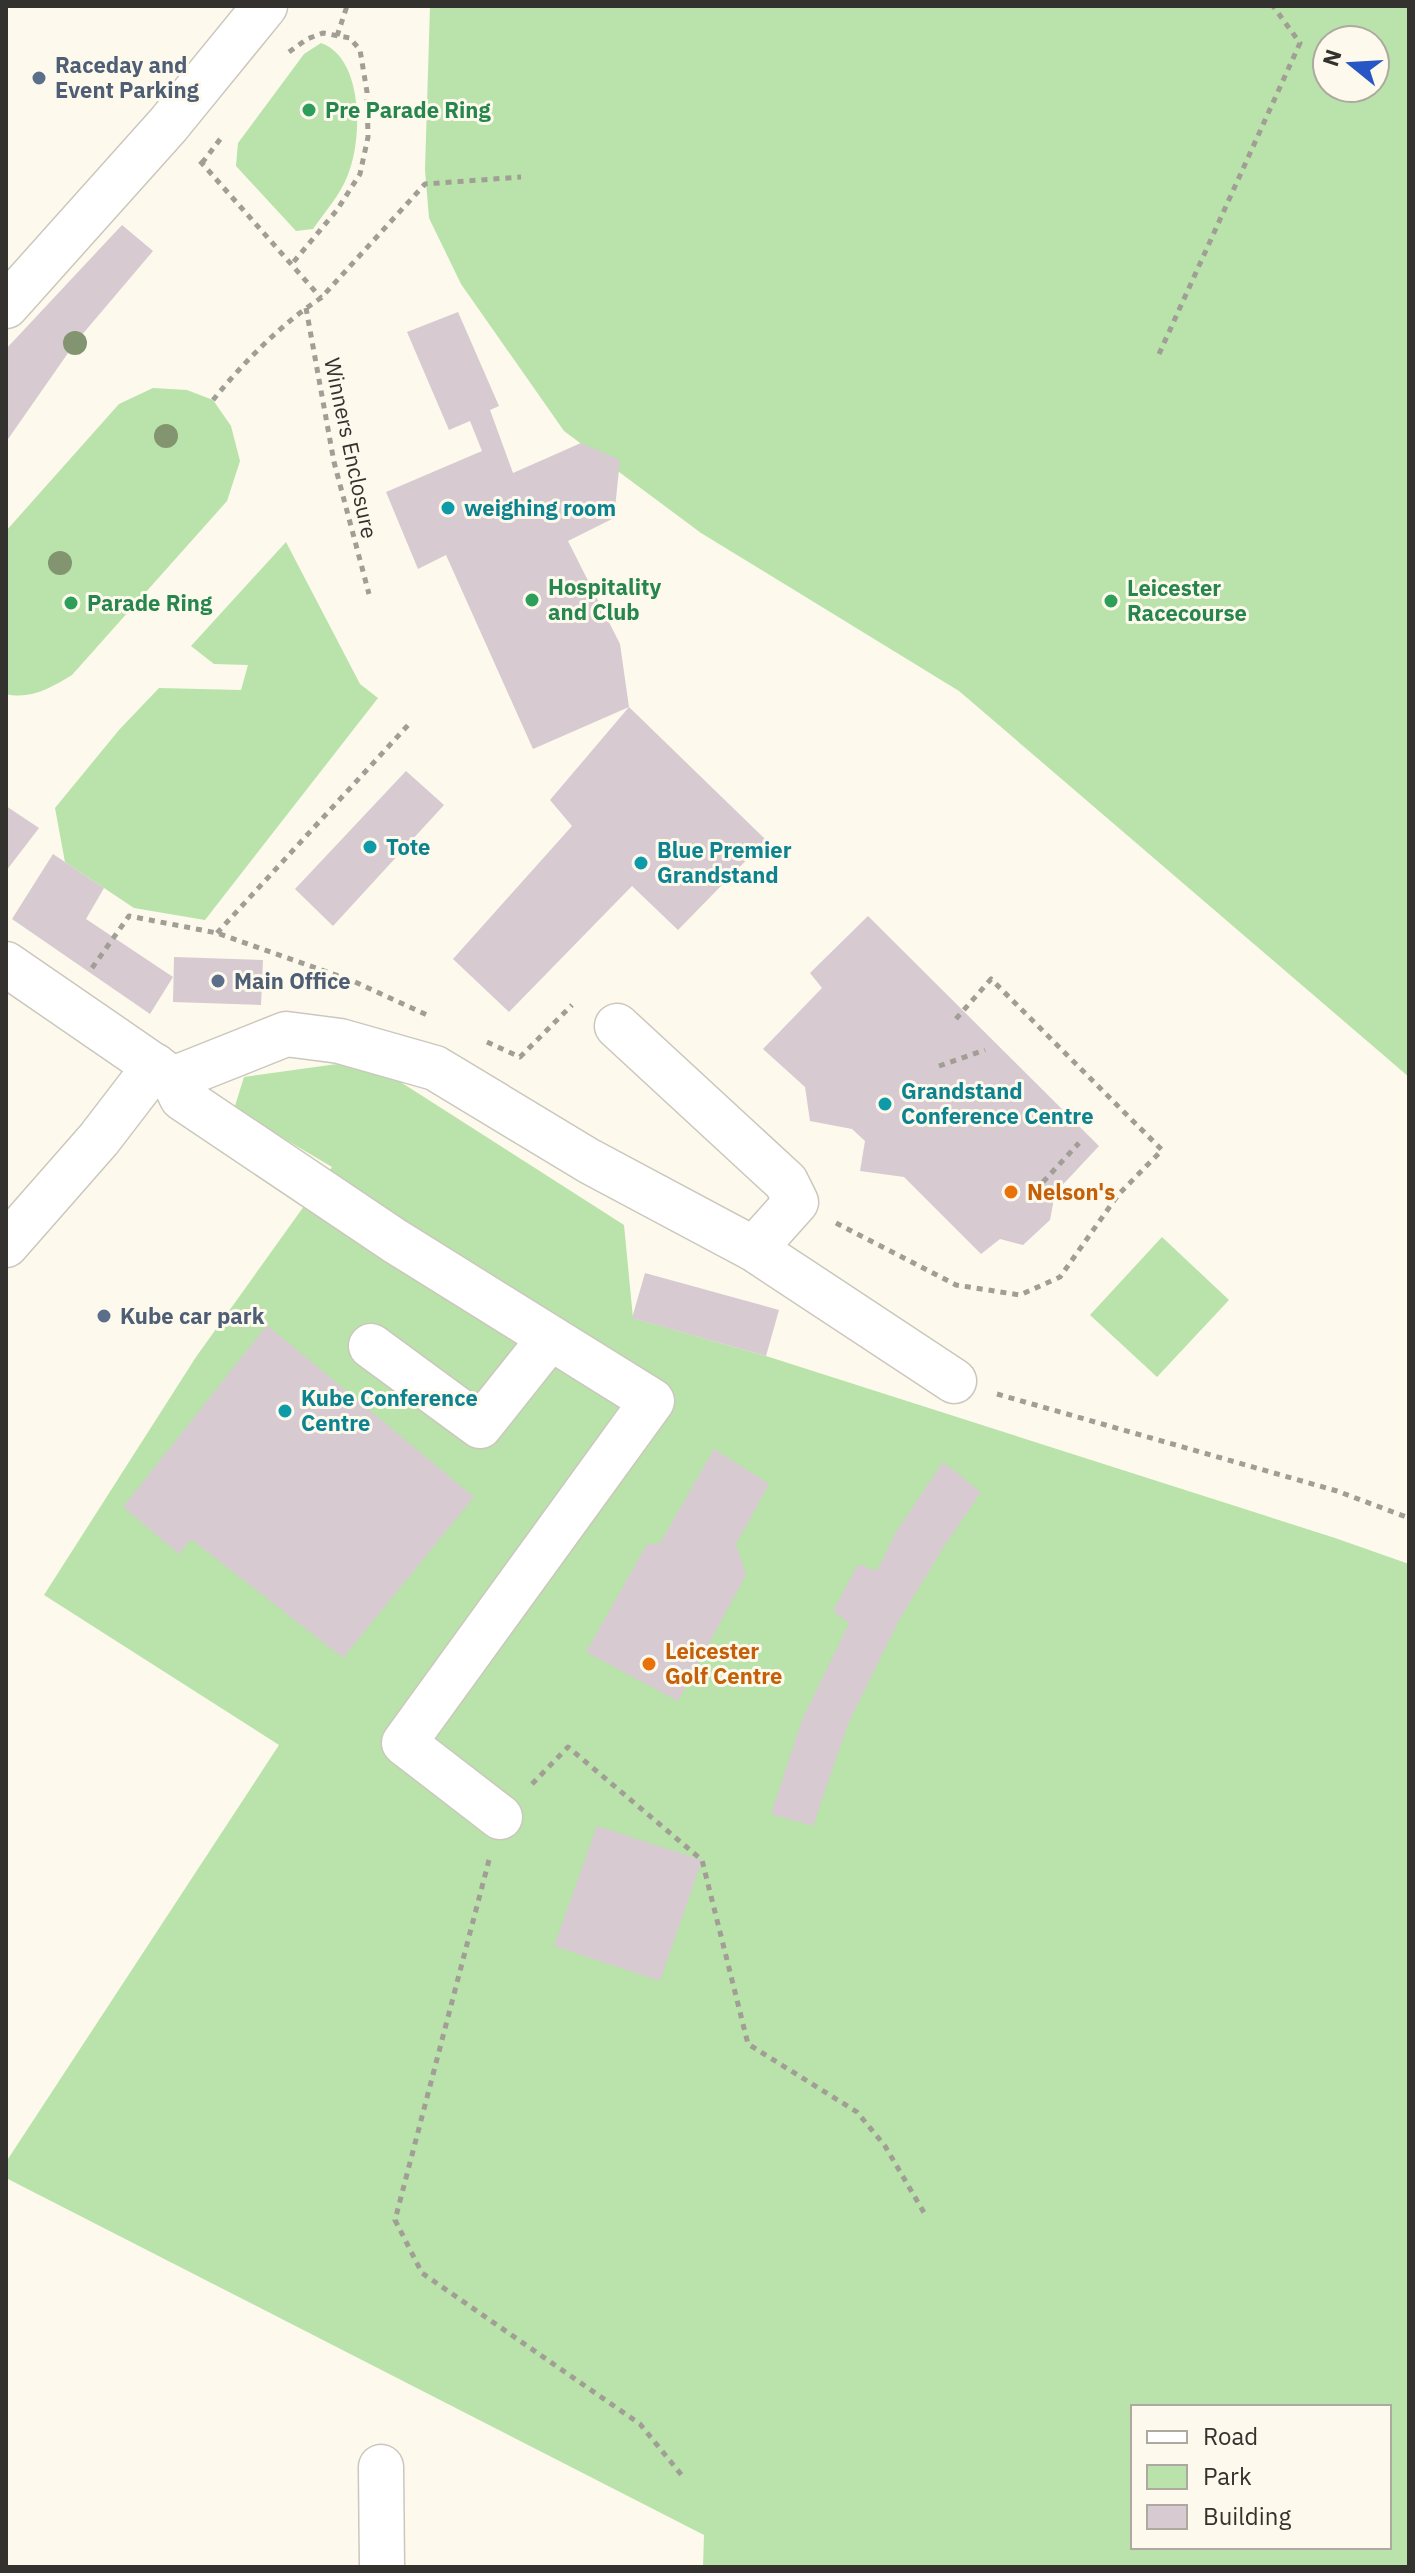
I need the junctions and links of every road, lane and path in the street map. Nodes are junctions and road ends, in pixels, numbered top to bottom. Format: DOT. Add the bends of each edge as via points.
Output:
graph roads {
  1 [pos="265,6"];
  2 [pos="347,6"];
  3 [pos="1273,6"];
  4 [pos="337,36"];
  5 [pos="285,56"];
  6 [pos="168,125"];
  7 [pos="230,127"];
  8 [pos="202,163"];
  9 [pos="521,177"];
  10 [pos="291,265"];
  11 [pos="321,298"];
  12 [pos="6,306"];
  13 [pos="306,308"];
  14 [pos="1159,354"];
  15 [pos="213,400"];
  16 [pos="369,594"];
  17 [pos="410,723"];
  18 [pos="217,933"];
  19 [pos="6,964"];
  20 [pos="66,1004"];
  21 [pos="572,1005"];
  22 [pos="437,1019"];
  23 [pos="955,1020"];
  24 [pos="617,1026"];
  25 [pos="479,1038"];
  26 [pos="985,1050"];
  27 [pos="939,1066"];
  28 [pos="164,1073"];
  29 [pos="1079,1143"];
  30 [pos="1043,1182"];
  31 [pos="796,1202"];
  32 [pos="6,1245"];
  33 [pos="754,1249"];
  34 [pos="550,1338"];
  35 [pos="371,1346"];
  36 [pos="954,1381"];
  37 [pos="1409,1518"];
  38 [pos="500,1817"];
  39 [pos="926,2216"];
  40 [pos="381,2467"];
  41 [pos="684,2478"];
  42 [pos="382,2567"];
  1 -- 6 [label="street"];
  2 -- 4 [label="path"];
  3 -- 14 [label="path" via="1300,43"];
  4 -- 5 [label="path" via="323,33 307,39"];
  4 -- 10 [label="path" via="350,38 360,50 368,137 360,174"];
  6 -- 8 [label="path"];
  6 -- 12 [label="street"];
  7 -- 8 [label="path"];
  8 -- 10 [label="path"];
  9 -- 11 [label="path" via="425,184"];
  10 -- 11 [label="path"];
  11 -- 13 [label="path"];
  13 -- 15 [label="path"];
  13 -- 16 [label="path, Winners Enclosure" via="334,462"];
  17 -- 18 [label="path"];
  18 -- 20 [label="path" via="129,916"];
  18 -- 22 [label="path" via="353,981"];
  19 -- 20 [label="street"];
  20 -- 28 [label="street"];
  21 -- 25 [label="path" via="520,1057"];
  23 -- 31 [label="path" via="991,979 1162,1150 1118,1195 1060,1277 1020,1295 956,1285"];
  24 -- 31 [label="street" via="786,1182"];
  26 -- 27 [label="path"];
  28 -- 32 [label="street"];
  28 -- 33 [label="street" via="286,1034 340,1041 435,1068 589,1161"];
  28 -- 34 [label="street" via="182,1098"];
  29 -- 30 [label="path"];
  31 -- 33 [label="street"];
  33 -- 36 [label="street"];
  34 -- 35 [label="street" via="480,1426"];
  34 -- 38 [label="street" via="652,1401 404,1743"];
  36 -- 37 [label="path" via="1337,1491"];
  38 -- 39 [label="path" via="568,1747 702,1860 748,2044 857,2112 885,2146"];
  38 -- 41 [label="path" via="395,2220 422,2273 640,2424"];
  40 -- 42 [label="street"];
}
